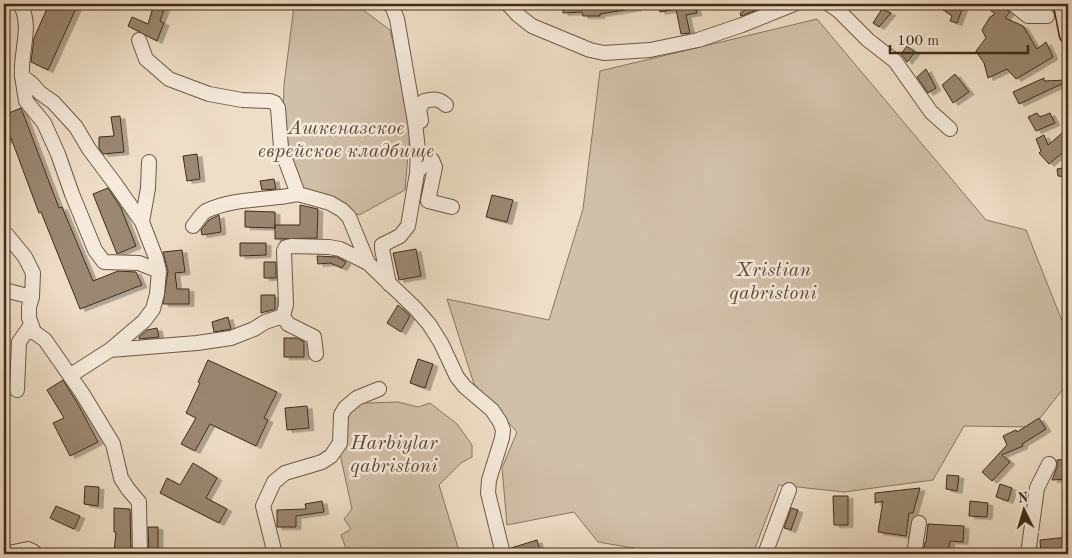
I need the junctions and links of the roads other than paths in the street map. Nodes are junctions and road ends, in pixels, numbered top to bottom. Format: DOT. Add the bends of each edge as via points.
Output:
graph roads {
  1 [pos="20,4"];
  2 [pos="389,4"];
  3 [pos="508,4"];
  4 [pos="794,4"];
  5 [pos="829,4"];
  6 [pos="1013,4"];
  7 [pos="1062,4"];
  8 [pos="1047,16"];
  9 [pos="1068,35"];
  10 [pos="140,40"];
  11 [pos="22,76"];
  12 [pos="446,105"];
  13 [pos="950,128"];
  14 [pos="428,159"];
  15 [pos="149,162"];
  16 [pos="417,173"];
  17 [pos="298,194"];
  18 [pos="452,207"];
  19 [pos="142,222"];
  20 [pos="193,226"];
  21 [pos="4,234"];
  22 [pos="368,263"];
  23 [pos="159,271"];
  24 [pos="389,284"];
  25 [pos="4,290"];
  26 [pos="32,298"];
  27 [pos="283,316"];
  28 [pos="31,325"];
  29 [pos="110,350"];
  30 [pos="316,354"];
  31 [pos="71,375"];
  32 [pos="379,389"];
  33 [pos="17,390"];
  34 [pos="1049,464"];
  35 [pos="788,490"];
  36 [pos="919,523"];
  37 [pos="34,552"];
  38 [pos="4,554"];
  39 [pos="140,554"];
  40 [pos="275,554"];
  41 [pos="504,554"];
  42 [pos="765,554"];
  43 [pos="914,554"];
  44 [pos="1028,554"];
  1 -- 11 [label="street" via="25,12 26,31"];
  2 -- 16 [label="street" via="398,19 415,122"];
  3 -- 4 [label="street" via="532,26 604,53 650,50 698,40"];
  5 -- 13 [label="street" via="895,61 931,112"];
  6 -- 8 [label="street" via="1028,16"];
  7 -- 9 [label="main road"];
  10 -- 17 [label="street" via="146,59 169,79 209,94 275,103 281,148"];
  11 -- 19 [label="street" via="76,127"];
  11 -- 23 [label="street" via="26,101 44,123 95,250 104,262 140,263"];
  12 -- 14 [label="street" via="434,99 424,101 420,109"];
  14 -- 16 [label="street"];
  14 -- 18 [label="street" via="435,164 428,201"];
  15 -- 19 [label="street"];
  16 -- 24 [label="street" via="408,226 400,236 382,245"];
  17 -- 20 [label="street" via="239,201 204,212"];
  17 -- 22 [label="street" via="342,210 349,217"];
  19 -- 23 [label="street"];
  21 -- 26 [label="street" via="25,257 33,274"];
  22 -- 24 [label="street"];
  22 -- 27 [label="street" via="340,249 286,247 286,305"];
  23 -- 29 [label="street" via="153,309"];
  24 -- 41 [label="street" via="429,324 465,387 492,410 500,422 502,438 488,480 488,493"];
  25 -- 26 [label="street"];
  26 -- 28 [label="street" via="29,307"];
  27 -- 29 [label="street" via="231,338"];
  27 -- 30 [label="street" via="288,324 314,337"];
  28 -- 31 [label="street"];
  28 -- 33 [label="street" via="19,342"];
  29 -- 31 [label="street"];
  31 -- 39 [label="street" via="113,444 121,478 139,502"];
  32 -- 40 [label="street" via="357,398 345,408 341,415 340,443 331,456 322,462 285,473 274,482 263,506"];
  34 -- 44 [label="street" via="1037,488"];
  35 -- 42 [label="street"];
  36 -- 43 [label="street"];
  37 -- 38 [label="street" via="28,549"];
}
